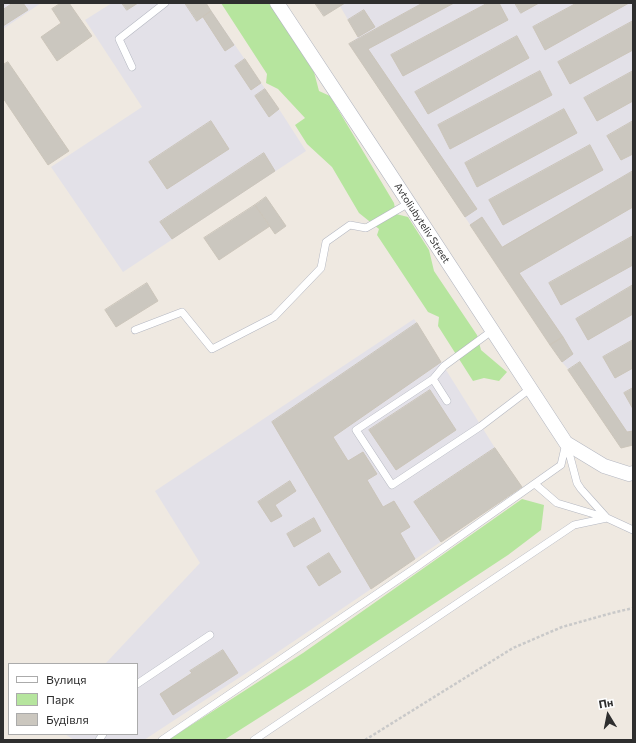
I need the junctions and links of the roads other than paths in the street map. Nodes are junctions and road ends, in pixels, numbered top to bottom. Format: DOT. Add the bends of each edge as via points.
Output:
graph roads {
  1 [pos="165,3"];
  2 [pos="277,3"];
  3 [pos="132,67"];
  4 [pos="409,203"];
  5 [pos="135,330"];
  6 [pos="493,330"];
  7 [pos="433,379"];
  8 [pos="531,388"];
  9 [pos="447,400"];
  10 [pos="566,443"];
  11 [pos="632,477"];
  12 [pos="535,484"];
  13 [pos="607,518"];
  14 [pos="633,530"];
  15 [pos="210,635"];
  16 [pos="138,683"];
  17 [pos="162,740"];
  18 [pos="254,740"];
  1 -- 3 [label="lane" via="119,39"];
  2 -- 4 [label="street, Avtoliubyteliv Street"];
  4 -- 5 [label="lane" via="366,228 350,225 326,242 321,268 274,317 212,349 182,312"];
  4 -- 6 [label="street, Avtoliubyteliv Street"];
  6 -- 7 [label="lane" via="444,366"];
  6 -- 8 [label="street, Avtoliubyteliv Street"];
  7 -- 8 [label="lane" via="356,430 392,485 481,426"];
  7 -- 9 [label="lane"];
  8 -- 10 [label="street, Avtoliubyteliv Street"];
  10 -- 11 [label="street" via="604,466"];
  10 -- 12 [label="lane" via="561,465"];
  10 -- 13 [label="lane" via="577,483"];
  12 -- 13 [label="lane" via="557,503"];
  12 -- 17 [label="lane"];
  13 -- 14 [label="lane"];
  13 -- 18 [label="lane" via="574,525"];
  15 -- 16 [label="lane"];
}
